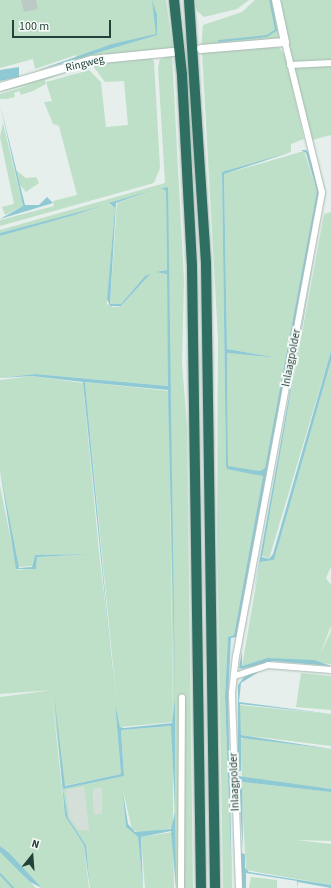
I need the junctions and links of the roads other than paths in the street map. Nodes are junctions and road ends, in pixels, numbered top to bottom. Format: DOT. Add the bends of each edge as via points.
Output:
graph roads {
  1 [pos="174,0"];
  2 [pos="189,0"];
  3 [pos="276,0"];
  4 [pos="285,42"];
  5 [pos="201,49"];
  6 [pos="173,52"];
  7 [pos="331,63"];
  8 [pos="290,65"];
  9 [pos="0,87"];
  10 [pos="331,670"];
  11 [pos="235,676"];
  12 [pos="182,698"];
  13 [pos="181,888"];
  14 [pos="201,888"];
  15 [pos="215,888"];
  16 [pos="239,888"];
  1 -- 14 [label="highway" via="184,106 192,267"];
  2 -- 15 [label="highway" via="197,80 206,263"];
  3 -- 4 [label="street"];
  4 -- 5 [label="street"];
  4 -- 8 [label="street, Inlaagpolder"];
  6 -- 9 [label="street, Ringweg" via="92,60"];
  7 -- 8 [label="street"];
  8 -- 11 [label="street, Inlaagpolder" via="322,193"];
  10 -- 11 [label="street" via="268,664"];
  11 -- 16 [label="street, Inlaagpolder" via="233,766"];
  12 -- 13 [label="street"];
}
